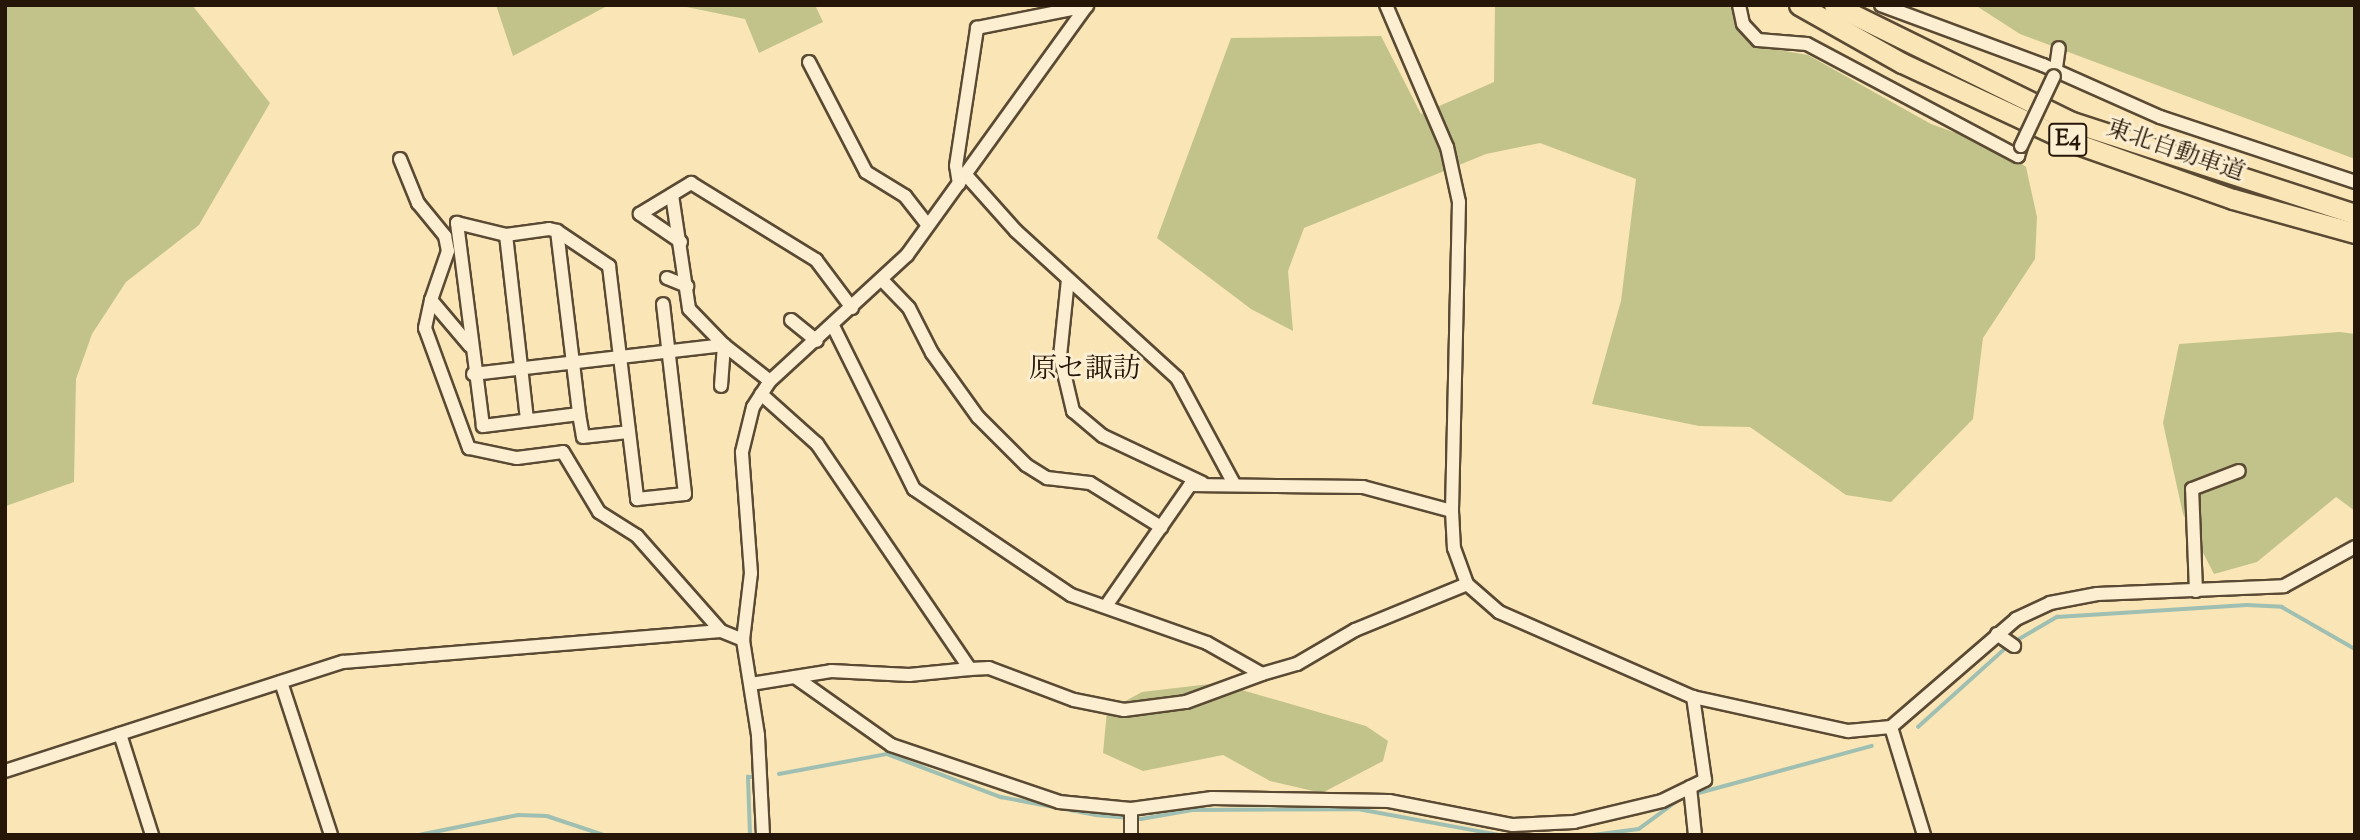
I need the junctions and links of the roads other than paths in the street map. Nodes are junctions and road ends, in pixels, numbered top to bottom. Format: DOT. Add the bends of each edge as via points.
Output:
graph roads {
  1 [pos="1087,5"];
  2 [pos="1387,5"];
  3 [pos="1739,5"];
  4 [pos="1799,5"];
  5 [pos="1834,5"];
  6 [pos="1881,5"];
  7 [pos="2059,48"];
  8 [pos="809,62"];
  9 [pos="2055,73"];
  10 [pos="400,159"];
  11 [pos="963,179"];
  12 [pos="2355,182"];
  13 [pos="672,195"];
  14 [pos="2355,214"];
  15 [pos="928,224"];
  16 [pos="557,231"];
  17 [pos="2355,233"];
  18 [pos="506,235"];
  19 [pos="681,242"];
  20 [pos="667,278"];
  21 [pos="1068,279"];
  22 [pos="883,281"];
  23 [pos="687,286"];
  24 [pos="431,300"];
  25 [pos="663,304"];
  26 [pos="852,308"];
  27 [pos="791,320"];
  28 [pos="833,326"];
  29 [pos="817,341"];
  30 [pos="724,345"];
  31 [pos="470,346"];
  32 [pos="670,351"];
  33 [pos="621,357"];
  34 [pos="572,362"];
  35 [pos="522,368"];
  36 [pos="473,374"];
  37 [pos="770,381"];
  38 [pos="722,386"];
  39 [pos="761,394"];
  40 [pos="579,414"];
  41 [pos="527,419"];
  42 [pos="629,432"];
  43 [pos="2239,471"];
  44 [pos="1203,483"];
  45 [pos="1234,484"];
  46 [pos="1452,511"];
  47 [pos="1161,527"];
  48 [pos="2355,547"];
  49 [pos="1467,584"];
  50 [pos="2196,591"];
  51 [pos="1106,606"];
  52 [pos="721,631"];
  53 [pos="743,640"];
  54 [pos="970,669"];
  55 [pos="1262,674"];
  56 [pos="795,677"];
  57 [pos="281,682"];
  58 [pos="751,684"];
  59 [pos="1693,697"];
  60 [pos="1891,727"];
  61 [pos="120,734"];
  62 [pos="5,771"];
  63 [pos="1690,787"];
  64 [pos="1131,820"];
  65 [pos="152,835"];
  66 [pos="331,835"];
  67 [pos="763,835"];
  68 [pos="1695,835"];
  69 [pos="1924,835"];
  1 -- 11 [label="street"];
  1 -- 11 [label="street" via="977,28 956,166"];
  2 -- 46 [label="street" via="1447,147 1459,202"];
  3 -- 9 [label="street, bridge" via="1743,24 1758,40 1807,44 2018,156"];
  4 -- 17 [label="highway, 東北自動車道 / E4" via="1902,63 2068,141 2233,199"];
  5 -- 14 [label="highway, 東北自動車道 / E4" via="1981,83 2072,122"];
  6 -- 9 [label="street"];
  7 -- 9 [label="street"];
  8 -- 15 [label="street" via="866,172 905,196"];
  9 -- 12 [label="street" via="2160,117"];
  10 -- 24 [label="street" via="418,203 447,243"];
  11 -- 15 [label="street"];
  11 -- 21 [label="street"];
  13 -- 19 [label="street"];
  13 -- 19 [label="street" via="640,214"];
  13 -- 26 [label="street" via="691,183 716,196 816,260"];
  15 -- 22 [label="street"];
  16 -- 18 [label="street"];
  16 -- 33 [label="street" via="609,266"];
  16 -- 34 [label="street"];
  18 -- 31 [label="street" via="457,223"];
  18 -- 35 [label="street"];
  19 -- 23 [label="street"];
  20 -- 23 [label="street"];
  21 -- 44 [label="street" via="1060,356 1073,411 1103,436"];
  21 -- 45 [label="street" via="1177,378"];
  22 -- 26 [label="street"];
  22 -- 47 [label="street" via="909,308 978,417 1026,465 1047,478 1090,483"];
  23 -- 30 [label="street" via="689,309"];
  24 -- 31 [label="street"];
  24 -- 52 [label="street" via="425,328 470,447 517,458 563,452 599,512 637,536"];
  25 -- 32 [label="street"];
  26 -- 28 [label="street"];
  27 -- 29 [label="street"];
  28 -- 29 [label="street"];
  28 -- 51 [label="street" via="914,489 1055,585"];
  29 -- 37 [label="street"];
  30 -- 32 [label="street"];
  30 -- 37 [label="street"];
  30 -- 38 [label="street"];
  31 -- 36 [label="street"];
  32 -- 33 [label="street"];
  32 -- 42 [label="street" via="684,494 637,499"];
  33 -- 34 [label="street"];
  33 -- 42 [label="street"];
  34 -- 35 [label="street"];
  34 -- 40 [label="street"];
  35 -- 36 [label="street"];
  35 -- 41 [label="street"];
  36 -- 41 [label="street" via="483,426"];
  37 -- 39 [label="street"];
  39 -- 53 [label="street" via="742,452 751,573"];
  39 -- 54 [label="street" via="817,444"];
  40 -- 41 [label="street"];
  40 -- 42 [label="street" via="583,437"];
  43 -- 50 [label="street" via="2192,489"];
  44 -- 45 [label="street"];
  44 -- 47 [label="street" via="1182,488"];
  45 -- 46 [label="street" via="1377,488"];
  46 -- 49 [label="street" via="1454,548"];
  47 -- 51 [label="street"];
  48 -- 50 [label="street" via="2284,586"];
  49 -- 55 [label="street" via="1355,630 1297,664"];
  49 -- 59 [label="street" via="1499,612"];
  50 -- 60 [label="street" via="2067,597 2016,618 2005,639"];
  51 -- 55 [label="street" via="1153,629 1206,643"];
  52 -- 53 [label="street"];
  52 -- 57 [label="street" via="343,662"];
  53 -- 58 [label="street"];
  54 -- 55 [label="street" via="989,668 1074,700 1124,709 1186,702"];
  54 -- 56 [label="street" via="909,675 831,671"];
  56 -- 58 [label="street"];
  56 -- 64 [label="street" via="864,729 926,761"];
  57 -- 61 [label="street"];
  57 -- 66 [label="street"];
  58 -- 67 [label="street"];
  59 -- 60 [label="street" via="1848,731"];
  59 -- 63 [label="street" via="1705,780"];
  60 -- 69 [label="street"];
  61 -- 62 [label="street"];
  61 -- 65 [label="street"];
  63 -- 64 [label="street" via="1661,801 1537,825 1388,801 1212,798"];
  63 -- 68 [label="street"];
}
